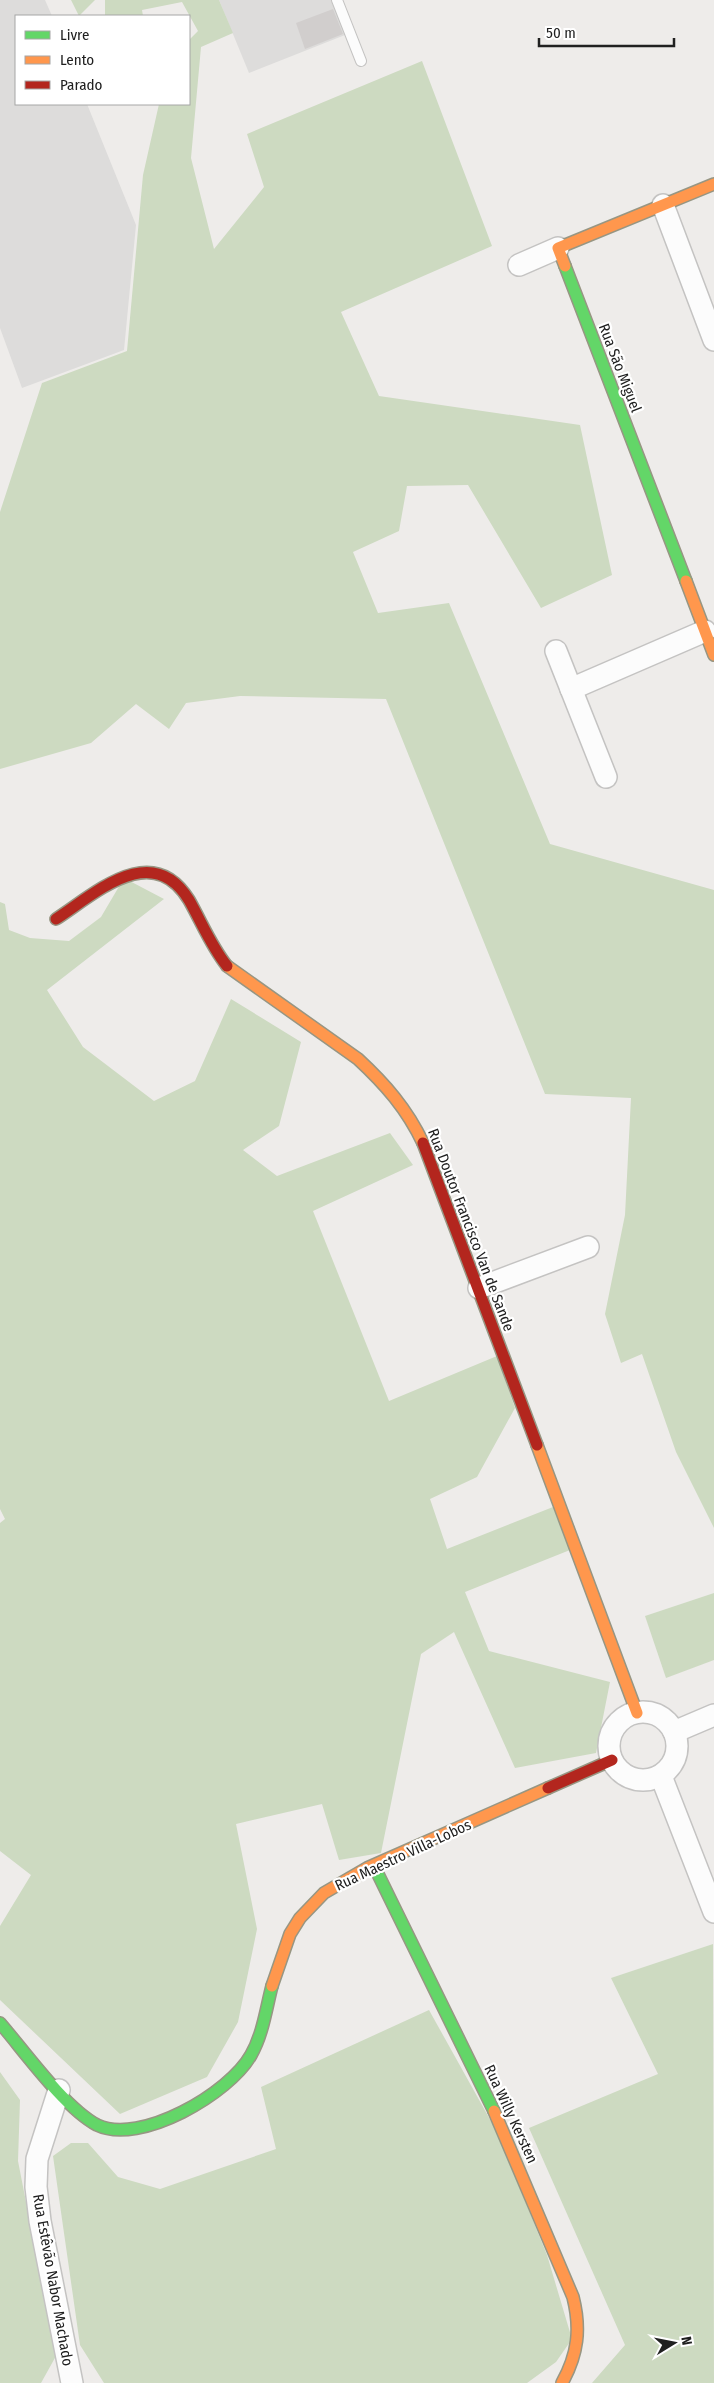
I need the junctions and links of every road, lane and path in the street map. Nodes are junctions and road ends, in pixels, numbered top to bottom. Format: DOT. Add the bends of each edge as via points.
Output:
graph roads {
  1 [pos="337,0"];
  2 [pos="361,61"];
  3 [pos="714,184"];
  4 [pos="663,205"];
  5 [pos="558,248"];
  6 [pos="519,265"];
  7 [pos="714,340"];
  8 [pos="705,631"];
  9 [pos="556,652"];
  10 [pos="714,655"];
  11 [pos="571,689"];
  12 [pos="606,777"];
  13 [pos="56,919"];
  14 [pos="588,1246"];
  15 [pos="479,1288"];
  16 [pos="637,1713"];
  17 [pos="714,1714"];
  18 [pos="674,1732"];
  19 [pos="612,1760"];
  20 [pos="661,1776"];
  21 [pos="374,1866"];
  22 [pos="714,1912"];
  23 [pos="0,2023"];
  24 [pos="59,2090"];
  25 [pos="72,2383"];
  26 [pos="562,2383"];
  1 -- 2 [label="lane"];
  3 -- 4 [label="street"];
  4 -- 5 [label="street"];
  4 -- 7 [label="street"];
  5 -- 6 [label="street"];
  5 -- 8 [label="street, Rua São Miguel"];
  8 -- 10 [label="street, Rua São Miguel"];
  8 -- 11 [label="street"];
  9 -- 11 [label="street"];
  11 -- 12 [label="street"];
  13 -- 15 [label="street, Rua Doutor Francisco Van de Sande" via="124,876 150,873 175,883 228,968 359,1060 395,1096 422,1141"];
  14 -- 15 [label="street"];
  15 -- 16 [label="street, Rua Doutor Francisco Van de Sande"];
  16 -- 18 [label="street" via="659,1716"];
  16 -- 19 [label="street" via="627,1716 613,1730 609,1750"];
  17 -- 18 [label="street"];
  18 -- 20 [label="street" via="677,1752"];
  19 -- 20 [label="street" via="627,1776 638,1780"];
  19 -- 21 [label="street, Rua Maestro Villa-Lobos"];
  20 -- 22 [label="street"];
  21 -- 24 [label="street, Rua Maestro Villa-Lobos" via="328,1890 301,1917 291,1933 256,2046 244,2066 214,2094 163,2121 144,2128 122,2130 107,2129 93,2122"];
  21 -- 26 [label="street, Rua Willy Kersten" via="505,2134 573,2298 579,2320 579,2343 574,2362"];
  23 -- 24 [label="street, Rua Maestro Villa-Lobos"];
  24 -- 25 [label="street, Rua Estêvão Nabor Machado" via="37,2159 36,2187"];
}
